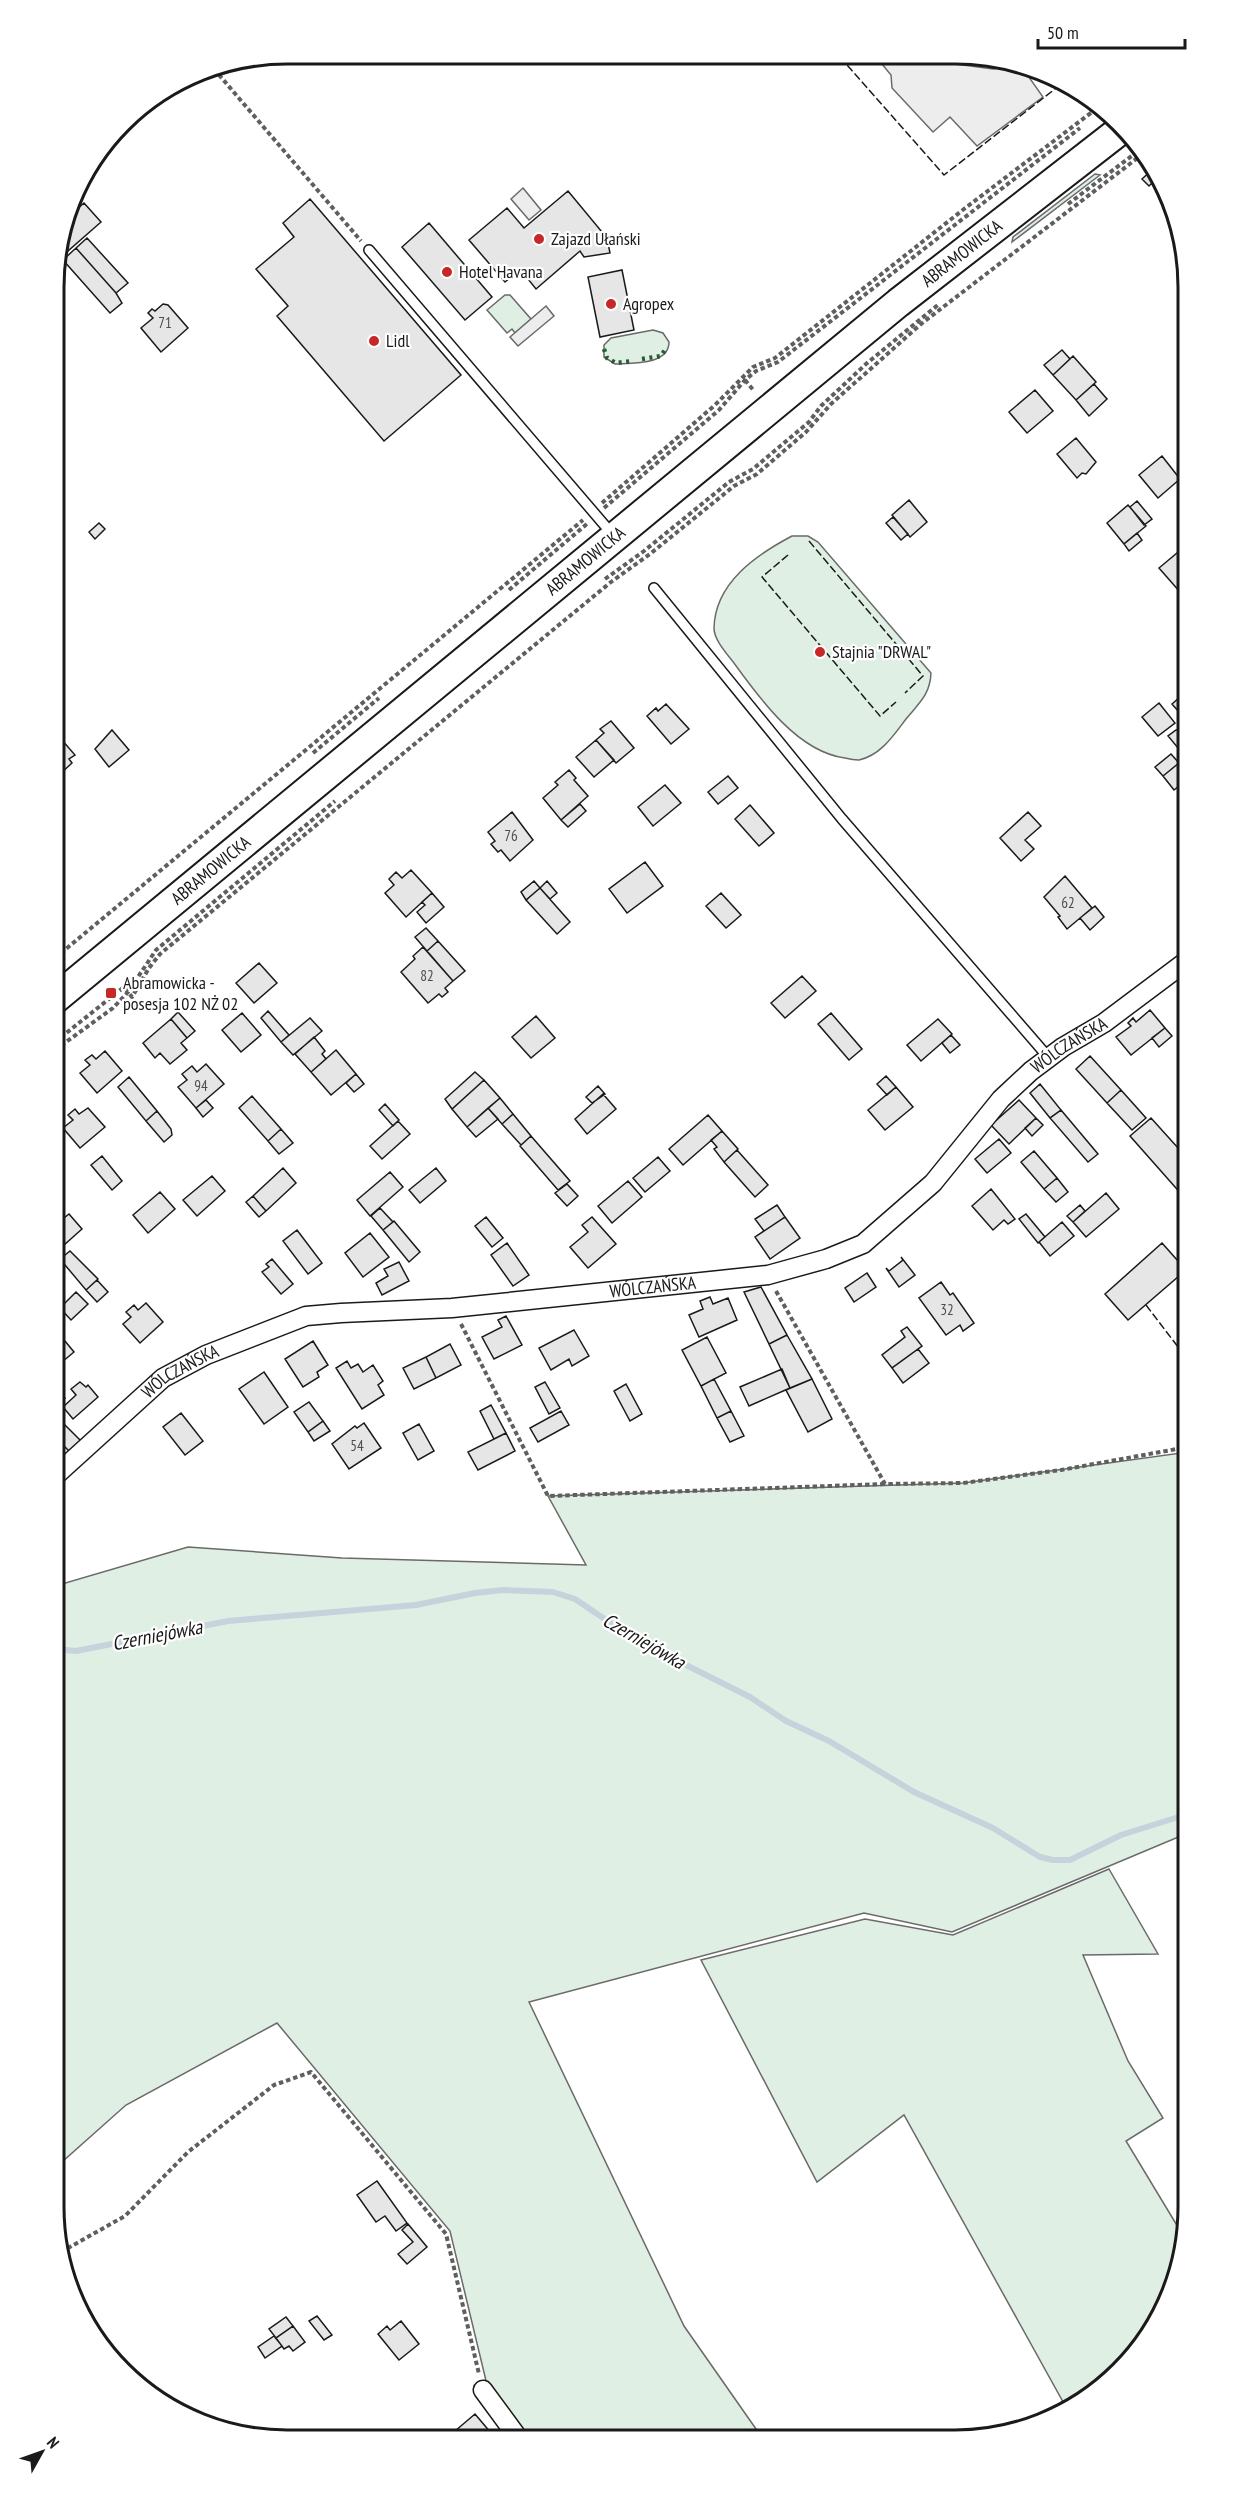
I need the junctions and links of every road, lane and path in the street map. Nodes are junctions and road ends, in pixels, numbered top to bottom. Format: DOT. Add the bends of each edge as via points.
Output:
graph roads {
  1 [pos="219,75"];
  2 [pos="1092,112"];
  3 [pos="1097,115"];
  4 [pos="1116,134"];
  5 [pos="1134,154"];
  6 [pos="1137,159"];
  7 [pos="1036,228"];
  8 [pos="369,250"];
  9 [pos="1000,256"];
  10 [pos="594,513"];
  11 [pos="614,537"];
  12 [pos="599,584"];
  13 [pos="654,588"];
  14 [pos="505,594"];
  15 [pos="384,694"];
  16 [pos="308,756"];
  17 [pos="342,796"];
  18 [pos="77,948"];
  19 [pos="64,951"];
  20 [pos="64,958"];
  21 [pos="1178,968"];
  22 [pos="64,992"];
  23 [pos="128,992"];
  24 [pos="64,1035"];
  25 [pos="64,1043"];
  26 [pos="1048,1058"];
  27 [pos="768,1275"];
  28 [pos="452,1308"];
  29 [pos="1178,1449"];
  30 [pos="64,1468"];
  31 [pos="885,1484"];
  32 [pos="69,2248"];
  33 [pos="483,2390"];
  34 [pos="512,2430"];
  1 -- 8 [label="path"];
  2 -- 10 [label="path" via="775,358 753,367"];
  3 -- 10 [label="path" via="778,362 756,371 719,410"];
  4 -- 11 [label="main road, ABRAMOWICKA" via="898,303"];
  5 -- 7 [label="path"];
  6 -- 23 [label="path" via="921,324 757,474 734,486 611,582 160,954 132,998"];
  8 -- 10 [label="lane"];
  9 -- 12 [label="path" via="866,364 821,406 810,422"];
  10 -- 11 [label="lane"];
  10 -- 14 [label="path" via="577,534"];
  10 -- 19 [label="path"];
  11 -- 22 [label="main road, ABRAMOWICKA"];
  13 -- 26 [label="lane" via="842,819"];
  15 -- 16 [label="path"];
  17 -- 23 [label="path" via="156,950"];
  18 -- 20 [label="path"];
  21 -- 26 [label="street, WÓLCZAŃSKA" via="1104,1023"];
  23 -- 24 [label="path" via="124,987"];
  23 -- 25 [label="path" via="113,1008"];
  26 -- 27 [label="street, WÓLCZAŃSKA" via="1001,1099 933,1183 863,1245"];
  27 -- 28 [label="street, WÓLCZAŃSKA"];
  27 -- 31 [label="path"];
  28 -- 30 [label="street, WÓLCZAŃSKA" via="306,1316 206,1356 163,1378"];
  28 -- 31 [label="path" via="548,1497"];
  29 -- 31 [label="path" via="963,1483"];
  32 -- 33 [label="path" via="125,2216 188,2152 274,2085 311,2072 446,2234"];
  33 -- 34 [label="street"];
}
